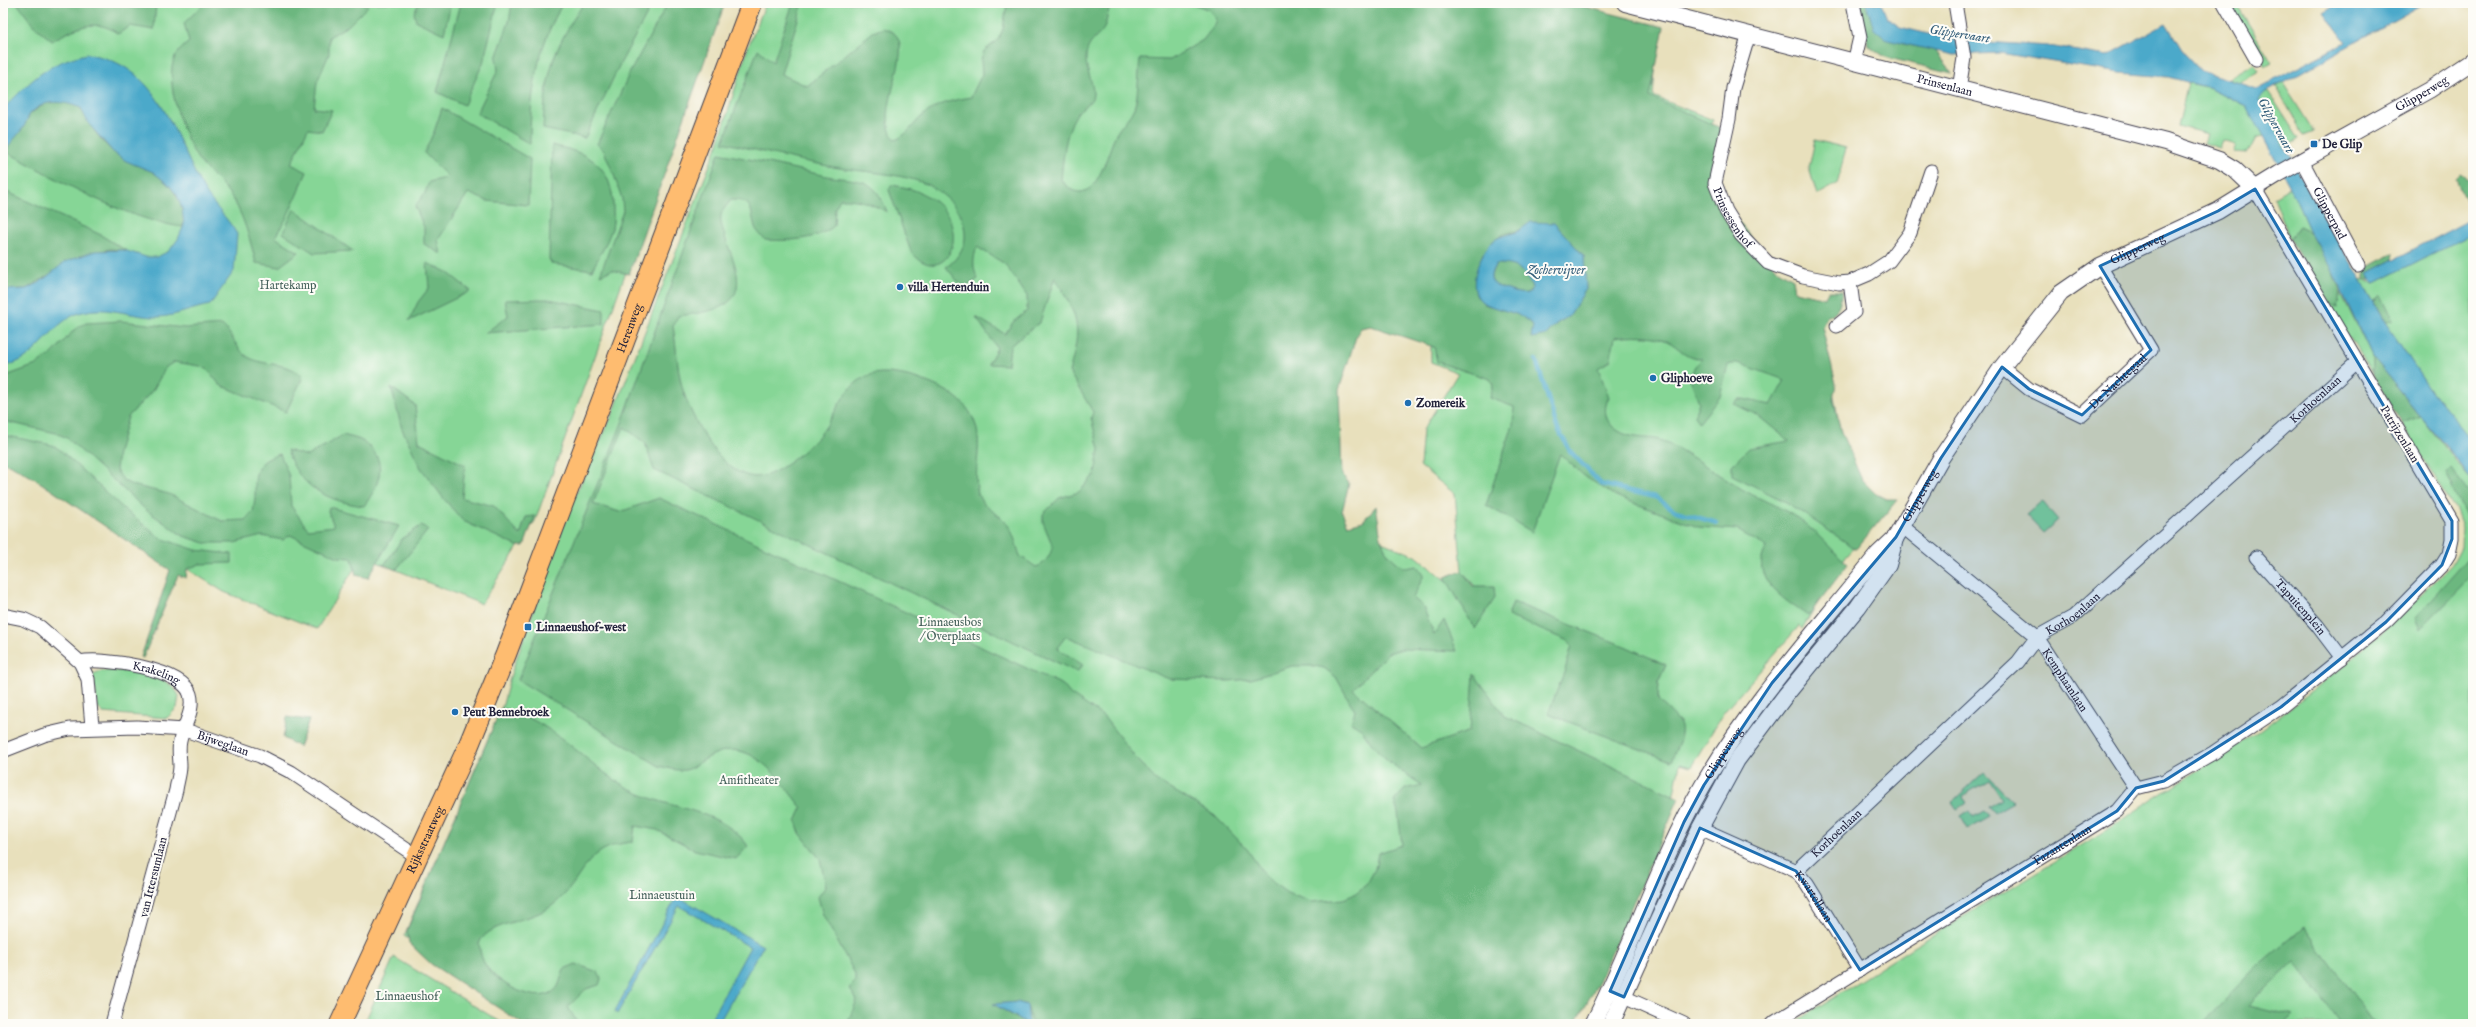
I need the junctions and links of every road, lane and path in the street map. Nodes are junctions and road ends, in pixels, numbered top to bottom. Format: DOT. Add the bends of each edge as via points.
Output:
graph roads {
  1 [pos="752,3"];
  2 [pos="1625,3"];
  3 [pos="1853,3"];
  4 [pos="1955,3"];
  5 [pos="2224,3"];
  6 [pos="1749,34"];
  7 [pos="2256,59"];
  8 [pos="2473,61"];
  9 [pos="1854,63"];
  10 [pos="1959,89"];
  11 [pos="2302,160"];
  12 [pos="1931,171"];
  13 [pos="2254,189"];
  14 [pos="2100,266"];
  15 [pos="2358,266"];
  16 [pos="1850,282"];
  17 [pos="1837,326"];
  18 [pos="2357,362"];
  19 [pos="2002,367"];
  20 [pos="1899,532"];
  21 [pos="2256,557"];
  22 [pos="3,615"];
  23 [pos="2037,637"];
  24 [pos="506,654"];
  25 [pos="2342,658"];
  26 [pos="80,662"];
  27 [pos="92,727"];
  28 [pos="185,730"];
  29 [pos="3,751"];
  30 [pos="1704,785"];
  31 [pos="2136,788"];
  32 [pos="1719,792"];
  33 [pos="1684,822"];
  34 [pos="1700,828"];
  35 [pos="416,856"];
  36 [pos="1796,871"];
  37 [pos="1860,970"];
  38 [pos="1617,994"];
  39 [pos="112,1024"];
  40 [pos="340,1024"];
  41 [pos="1593,1024"];
  42 [pos="1611,1024"];
  43 [pos="1684,1024"];
  44 [pos="1772,1024"];
  1 -- 24 [label="main road, Herenweg"];
  2 -- 6 [label="street, Prinsenlaan"];
  3 -- 9 [label="street" via="1860,37"];
  4 -- 10 [label="street" via="1964,58"];
  5 -- 7 [label="street"];
  6 -- 9 [label="street, Prinsenlaan"];
  6 -- 16 [label="street, Prinsessenhof" via="1733,88 1715,183 1726,211 1741,235 1768,263 1803,276 1839,283"];
  8 -- 11 [label="street, Glipperweg" via="2429,90"];
  9 -- 10 [label="street, Prinsenlaan"];
  10 -- 13 [label="street, Prinsenlaan" via="2194,150 2234,168"];
  11 -- 13 [label="street, Glipperweg"];
  11 -- 15 [label="street, Glipperpad"];
  12 -- 16 [label="street, Prinsessenhof" via="1910,233 1889,261"];
  13 -- 14 [label="street, Glipperweg" via="2218,211"];
  13 -- 18 [label="street, Patrijzenlaan"];
  14 -- 19 [label="street, Glipperweg" via="2061,293"];
  14 -- 19 [label="street, De Nachtegaal" via="2151,350 2082,415 2029,389"];
  16 -- 17 [label="street" via="1854,312"];
  18 -- 23 [label="street, Korhoenlaan" via="2073,617"];
  18 -- 25 [label="street, Patrijzenlaan" via="2452,521 2453,530 2449,554 2442,565 2386,622"];
  19 -- 20 [label="street, Glipperweg" via="1941,458"];
  20 -- 23 [label="street, Kemphaanlaan"];
  20 -- 30 [label="street, Glipperweg" via="1772,683"];
  20 -- 32 [label="street, Glipperweg" via="1888,565 1858,607 1785,696 1746,749"];
  21 -- 25 [label="street, Tapuitenplein" via="2317,624"];
  22 -- 26 [label="street" via="24,619 40,627"];
  23 -- 31 [label="street, Kemphaanlaan"];
  23 -- 36 [label="street, Korhoenlaan" via="2018,662"];
  24 -- 35 [label="main road, Rijksstraatweg" via="468,747"];
  25 -- 31 [label="street" via="2281,707 2213,753 2164,781"];
  26 -- 27 [label="street" via="89,687"];
  26 -- 28 [label="street, Krakeling" via="101,660 143,668 186,686 191,700"];
  27 -- 28 [label="street, Bijweglaan"];
  27 -- 29 [label="street, Bijweglaan" via="44,735"];
  28 -- 35 [label="street, Bijweglaan" via="260,756 291,772"];
  28 -- 39 [label="street, van Ittersumlaan" via="180,742 180,768 176,790"];
  30 -- 32 [label="street, Glipperweg"];
  30 -- 33 [label="street, Glipperweg"];
  31 -- 37 [label="street, Fazantenlaan" via="2117,811"];
  32 -- 34 [label="street, Glipperweg"];
  33 -- 34 [label="street"];
  33 -- 38 [label="street, Glipperweg"];
  34 -- 36 [label="street, Kwartellaan"];
  34 -- 38 [label="street, Glipperweg"];
  35 -- 40 [label="main road, Rijksstraatweg"];
  36 -- 37 [label="street, Kwartellaan" via="1807,884"];
  37 -- 44 [label="street, Fazantenlaan"];
  38 -- 41 [label="street, Glipperweg"];
  38 -- 42 [label="street, Glipperweg"];
  38 -- 43 [label="street"];
}
